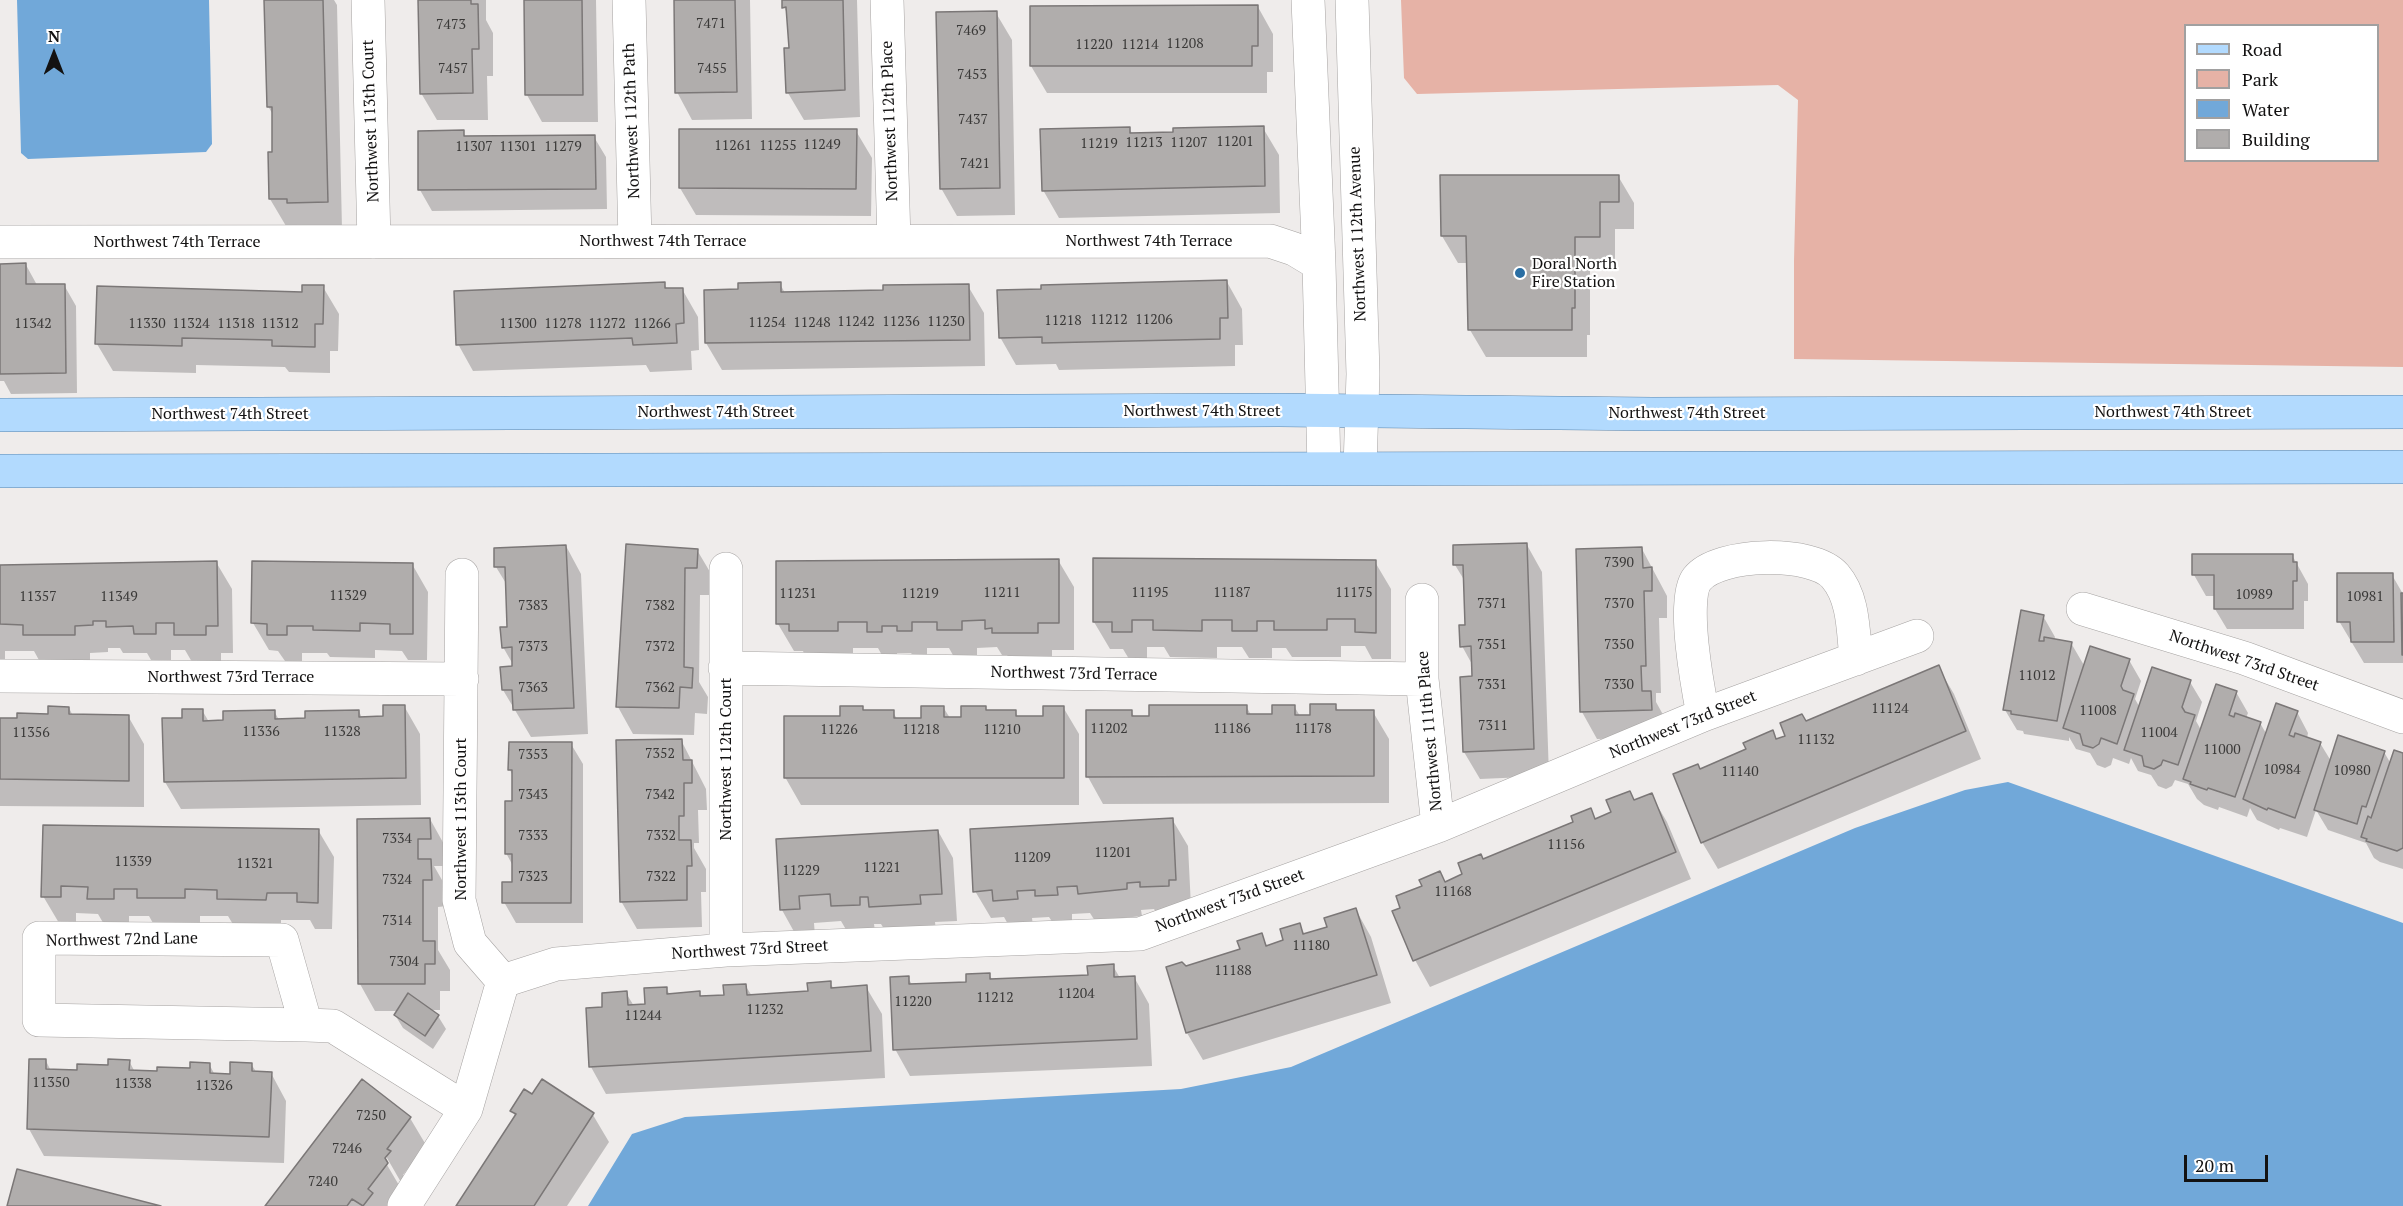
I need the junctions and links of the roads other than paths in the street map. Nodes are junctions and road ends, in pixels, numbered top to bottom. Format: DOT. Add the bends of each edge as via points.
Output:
graph roads {
  1 [pos="368,0"];
  2 [pos="629,0"];
  3 [pos="887,0"];
  4 [pos="1308,0"];
  5 [pos="1352,0"];
  6 [pos="636,241"];
  7 [pos="894,241"];
  8 [pos="0,242"];
  9 [pos="374,242"];
  10 [pos="1319,264"];
  11 [pos="1323,411"];
  12 [pos="1362,411"];
  13 [pos="2403,412"];
  14 [pos="0,415"];
  15 [pos="2403,467"];
  16 [pos="1324,468"];
  17 [pos="1360,468"];
  18 [pos="0,471"];
  19 [pos="726,569"];
  20 [pos="462,575"];
  21 [pos="1422,600"];
  22 [pos="2083,609"];
  23 [pos="1917,636"];
  24 [pos="1856,658"];
  25 [pos="725,668"];
  26 [pos="0,676"];
  27 [pos="462,679"];
  28 [pos="1422,679"];
  29 [pos="1703,715"];
  30 [pos="2403,717"];
  31 [pos="1438,826"];
  32 [pos="726,950"];
  33 [pos="503,981"];
  34 [pos="306,1025"];
  35 [pos="466,1109"];
  36 [pos="404,1206"];
  1 -- 9 [label="street, Northwest 113th Court"];
  2 -- 6 [label="street, Northwest 112th Path"];
  3 -- 7 [label="street, Northwest 112th Place"];
  4 -- 10 [label="street"];
  5 -- 12 [label="street, Northwest 112th Avenue"];
  6 -- 7 [label="street, Northwest 74th Terrace"];
  6 -- 9 [label="street, Northwest 74th Terrace"];
  7 -- 10 [label="street, Northwest 74th Terrace" via="1265,241 1282,243"];
  8 -- 9 [label="street, Northwest 74th Terrace"];
  10 -- 11 [label="street"];
  11 -- 12 [label="main road, Northwest 74th Street"];
  11 -- 14 [label="main road, Northwest 74th Street"];
  11 -- 16 [label="street"];
  12 -- 13 [label="main road, Northwest 74th Street"];
  12 -- 17 [label="street, Northwest 112th Avenue"];
  15 -- 17 [label="main road"];
  16 -- 17 [label="main road"];
  16 -- 18 [label="main road"];
  19 -- 25 [label="street, Northwest 112th Court"];
  20 -- 27 [label="street, Northwest 113th Court"];
  21 -- 28 [label="street, Northwest 111th Place"];
  22 -- 30 [label="street, Northwest 73rd Street" via="2244,658"];
  23 -- 24 [label="street, Northwest 73rd Street"];
  24 -- 29 [label="street, Northwest 73rd Street"];
  24 -- 29 [label="street" via="1851,609 1833,573 1801,561 1773,558 1720,563 1696,579 1691,598 1694,663"];
  25 -- 28 [label="street, Northwest 73rd Terrace"];
  25 -- 32 [label="street, Northwest 112th Court"];
  26 -- 27 [label="street, Northwest 73rd Terrace"];
  27 -- 33 [label="street, Northwest 113th Court" via="459,900 470,943"];
  28 -- 31 [label="street, Northwest 111th Place"];
  29 -- 31 [label="street, Northwest 73rd Street"];
  31 -- 32 [label="street, Northwest 73rd Street" via="1140,934"];
  32 -- 33 [label="street, Northwest 73rd Street" via="556,964"];
  33 -- 35 [label="street"];
  34 -- 34 [label="street, Northwest 72nd Lane" via="39,1020 39,938 282,940"];
  34 -- 35 [label="street, Northwest 72nd Lane" via="333,1026"];
  35 -- 36 [label="street"];
}
